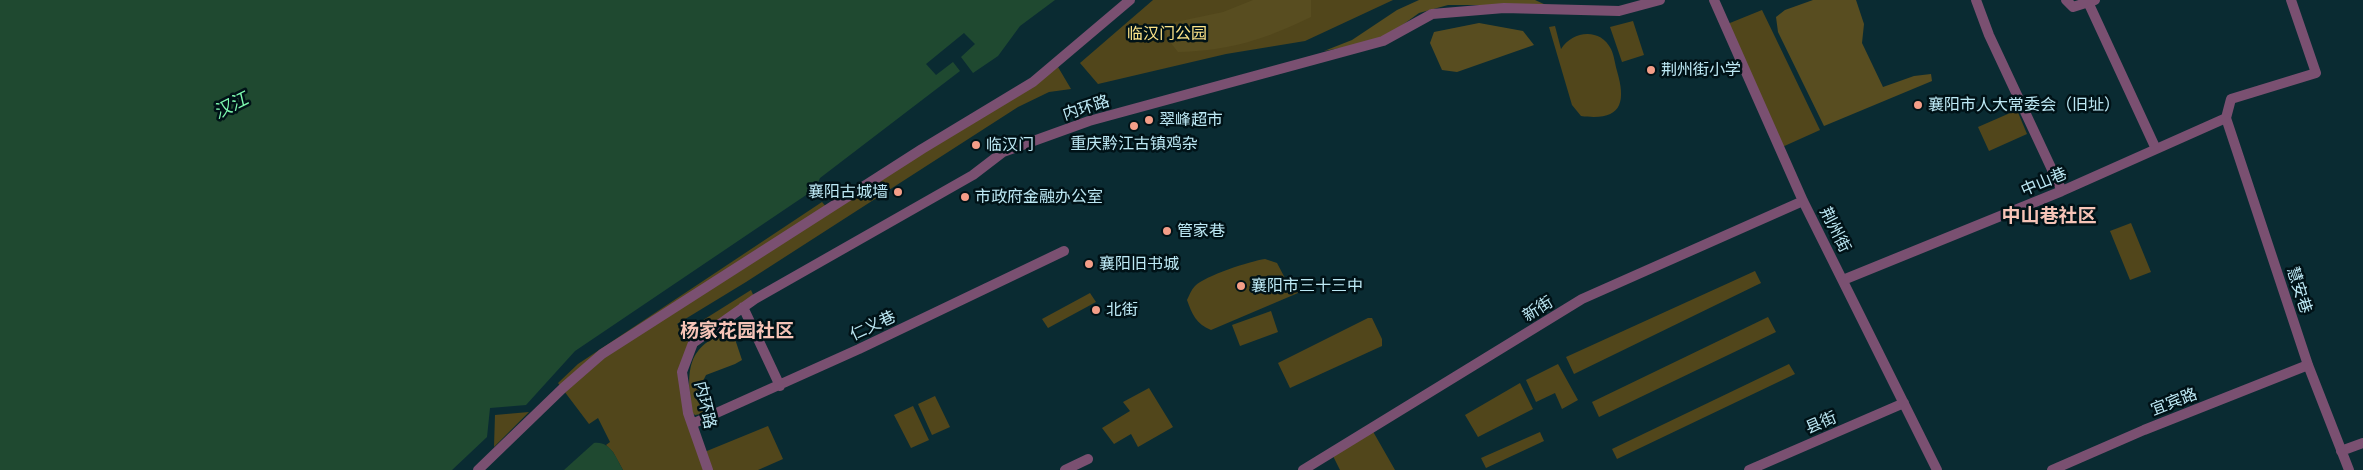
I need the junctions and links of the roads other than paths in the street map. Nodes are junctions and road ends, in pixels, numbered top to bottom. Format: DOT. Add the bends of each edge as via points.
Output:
graph roads {
  1 [pos="1130,0"];
  2 [pos="1660,0"];
  3 [pos="1705,0"];
  4 [pos="1714,0"];
  5 [pos="1721,0"];
  6 [pos="1976,0"];
  7 [pos="2066,0"];
  8 [pos="2291,0"];
  9 [pos="2092,1"];
  10 [pos="1722,18"];
  11 [pos="2226,118"];
  12 [pos="2156,149"];
  13 [pos="2062,191"];
  14 [pos="1803,201"];
  15 [pos="1064,251"];
  16 [pos="1843,280"];
  17 [pos="743,307"];
  18 [pos="2308,365"];
  19 [pos="780,386"];
  20 [pos="1904,403"];
  21 [pos="692,424"];
  22 [pos="2363,443"];
  23 [pos="2341,451"];
  24 [pos="1088,459"];
  25 [pos="478,470"];
  26 [pos="708,470"];
  27 [pos="1065,470"];
  28 [pos="1302,470"];
  29 [pos="1750,470"];
  30 [pos="1937,470"];
  31 [pos="2052,470"];
  32 [pos="2349,470"];
  1 -- 25 [label="street" via="1032,82 602,354"];
  2 -- 17 [label="street, 内环路" via="1619,11 1504,8 1432,14 1383,42 1089,121 1003,152 973,175"];
  3 -- 10 [label="street"];
  4 -- 10 [label="street, 荆州街"];
  5 -- 10 [label="street"];
  6 -- 13 [label="street" via="1988,35"];
  7 -- 9 [label="street" via="2073,7"];
  8 -- 11 [label="street" via="2316,73 2231,99"];
  9 -- 12 [label="street"];
  10 -- 14 [label="street, 荆州街"];
  11 -- 12 [label="street, 中山巷"];
  11 -- 18 [label="street, 慧安巷"];
  12 -- 13 [label="street, 中山巷"];
  13 -- 16 [label="street, 中山巷"];
  14 -- 16 [label="street, 荆州街"];
  14 -- 28 [label="street, 新街" via="1582,299"];
  15 -- 19 [label="street, 仁义巷"];
  16 -- 20 [label="street, 荆州街"];
  17 -- 19 [label="street"];
  17 -- 21 [label="street, 内环路" via="693,343 682,372"];
  18 -- 23 [label="street, 慧安巷"];
  18 -- 31 [label="street, 宜宾路"];
  19 -- 21 [label="street, 仁义巷"];
  20 -- 29 [label="street, 县街"];
  20 -- 30 [label="street, 荆州街"];
  21 -- 26 [label="street, 内环路"];
  22 -- 23 [label="street"];
  23 -- 32 [label="street, 慧安巷"];
  24 -- 27 [label="street"];
}
